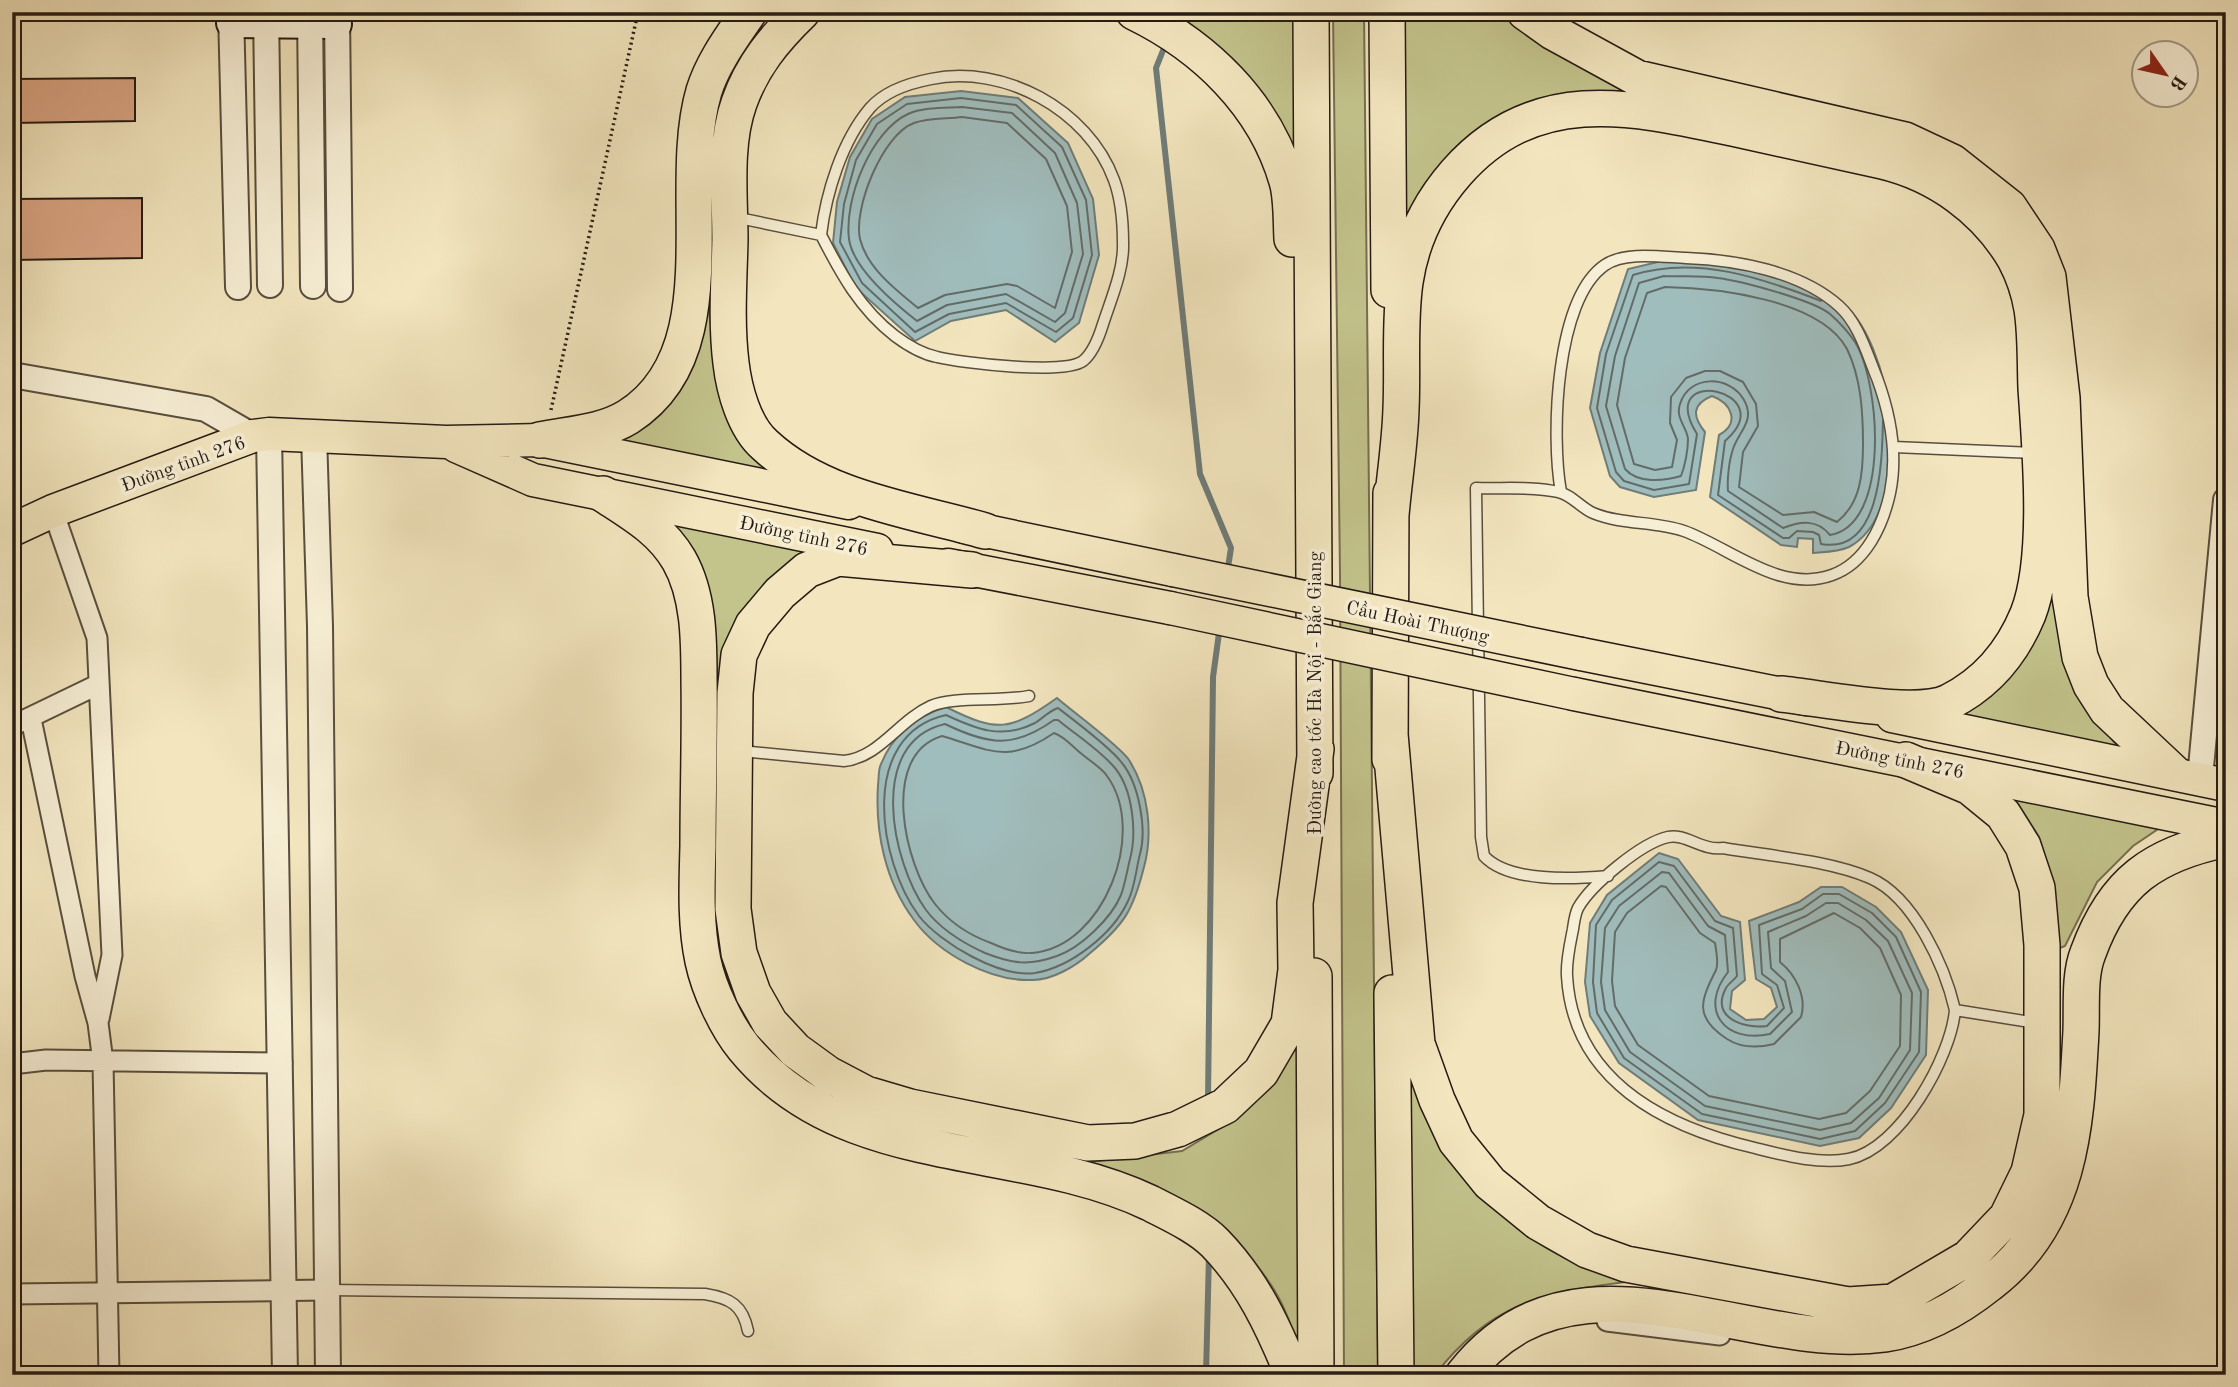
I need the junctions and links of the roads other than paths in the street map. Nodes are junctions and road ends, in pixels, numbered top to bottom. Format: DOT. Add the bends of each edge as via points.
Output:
graph roads {
  1 [pos="749,12"];
  2 [pos="802,12"];
  3 [pos="1134,12"];
  4 [pos="1311,12"];
  5 [pos="1387,12"];
  6 [pos="1525,12"];
  7 [pos="231,18"];
  8 [pos="266,18"];
  9 [pos="323,18"];
  10 [pos="730,216"];
  11 [pos="821,235"];
  12 [pos="270,285"];
  13 [pos="313,286"];
  14 [pos="238,287"];
  15 [pos="340,289"];
  16 [pos="12,375"];
  17 [pos="261,435"];
  18 [pos="314,435"];
  19 [pos="542,440"];
  20 [pos="446,442"];
  21 [pos="1894,447"];
  22 [pos="2039,453"];
  23 [pos="1313,461"];
  24 [pos="1561,492"];
  25 [pos="603,494"];
  26 [pos="2225,510"];
  27 [pos="53,511"];
  28 [pos="1391,515"];
  29 [pos="12,530"];
  30 [pos="985,531"];
  31 [pos="972,570"];
  32 [pos="1173,570"];
  33 [pos="1170,608"];
  34 [pos="1581,654"];
  35 [pos="97,685"];
  36 [pos="1574,694"];
  37 [pos="1781,694"];
  38 [pos="1029,696"];
  39 [pos="31,719"];
  40 [pos="12,726"];
  41 [pos="1390,734"];
  42 [pos="1316,749"];
  43 [pos="734,750"];
  44 [pos="1906,760"];
  45 [pos="2197,778"];
  46 [pos="2183,816"];
  47 [pos="2226,826"];
  48 [pos="2226,839"];
  49 [pos="2226,857"];
  50 [pos="1608,876"];
  51 [pos="1955,1010"];
  52 [pos="98,1023"];
  53 [pos="2044,1025"];
  54 [pos="103,1062"];
  55 [pos="282,1063"];
  56 [pos="12,1064"];
  57 [pos="326,1290"];
  58 [pos="286,1291"];
  59 [pos="107,1293"];
  60 [pos="12,1294"];
  61 [pos="748,1331"];
  62 [pos="108,1375"];
  63 [pos="285,1375"];
  64 [pos="327,1375"];
  65 [pos="416,1375"];
  66 [pos="478,1375"];
  67 [pos="1293,1375"];
  68 [pos="1316,1375"];
  69 [pos="1396,1375"];
  70 [pos="1463,1375"];
  71 [pos="1479,1375"];
  1 -- 19 [label="highway" via="724,48 705,90 694,142 691,314 679,356 658,390 628,416 597,430"];
  2 -- 10 [label="highway" via="755,66 738,105 731,146"];
  3 -- 23 [label="highway" via="1188,41 1220,69 1273,145 1288,183"];
  4 -- 23 [label="highway, Đường cao tốc Hà Nội - Bắc Giang"];
  5 -- 28 [label="highway"];
  6 -- 45 [label="highway" via="1637,78 1905,140 1952,162 2009,207 2037,249 2048,276 2062,398 2070,597 2080,657 2107,710"];
  7 -- 8 [label="main road"];
  7 -- 14 [label="street"];
  8 -- 9 [label="main road"];
  8 -- 12 [label="street"];
  9 -- 13 [label="street"];
  9 -- 15 [label="street"];
  10 -- 11 [label="lane"];
  10 -- 30 [label="highway" via="731,363 740,403 762,444 805,475 850,493"];
  11 -- 11 [label="lane" via="857,300 914,349 966,362 1047,369 1075,365 1092,349 1124,246 1114,180 1082,127 1020,87 955,74 912,83 870,107 847,145 828,198"];
  16 -- 17 [label="street" via="206,409"];
  17 -- 18 [label="main road, Đường tỉnh 276"];
  17 -- 27 [label="main road, Đường tỉnh 276"];
  17 -- 55 [label="street"];
  18 -- 20 [label="main road, Đường tỉnh 276"];
  18 -- 57 [label="street"];
  19 -- 20 [label="main road, Đường tỉnh 276"];
  19 -- 30 [label="main road, Đường tỉnh 276"];
  20 -- 25 [label="main road, Đường tỉnh 276" via="533,480"];
  21 -- 22 [label="lane"];
  21 -- 24 [label="lane" via="1885,517 1870,544 1831,576 1793,578 1754,568 1682,530 1616,520 1591,512"];
  21 -- 24 [label="lane" via="1885,400 1852,322 1815,289 1720,259 1624,258 1606,263 1591,277 1574,305 1555,431"];
  22 -- 28 [label="highway" via="2032,309 2025,281 1996,231 1964,200 1903,166 1681,117 1593,107 1554,112 1490,141 1442,190 1423,221 1405,283 1401,411"];
  22 -- 37 [label="highway" via="2036,586 2019,634 1991,674 1947,703 1928,708"];
  23 -- 42 [label="highway, Đường cao tốc Hà Nội - Bắc Giang"];
  24 -- 50 [label="lane" via="1476,488 1481,849 1491,863 1519,872 1571,879"];
  25 -- 31 [label="main road, Đường tỉnh 276"];
  25 -- 67 [label="highway" via="655,528 680,561 696,608 700,696 697,913 704,964 742,1046 775,1080 807,1103 853,1126 1079,1178 1125,1192 1172,1214 1213,1241 1247,1281 1272,1324"];
  26 -- 45 [label="street"];
  27 -- 29 [label="main road, Đường tỉnh 276"];
  27 -- 35 [label="street" via="97,638"];
  28 -- 41 [label="highway"];
  30 -- 32 [label="main road, Đường tỉnh 276"];
  31 -- 33 [label="main road, Đường tỉnh 276"];
  31 -- 43 [label="highway" via="838,558 807,570 754,625 739,655"];
  32 -- 34 [label="main road, Cầu Hoài Thượng, bridge"];
  33 -- 36 [label="main road, Cầu Hoài Thượng, bridge"];
  34 -- 37 [label="main road, Đường tỉnh 276"];
  35 -- 39 [label="street"];
  35 -- 52 [label="street" via="112,955"];
  36 -- 44 [label="main road, Đường tỉnh 276"];
  37 -- 45 [label="main road, Đường tỉnh 276"];
  38 -- 43 [label="lane" via="933,705 909,718 860,759"];
  39 -- 40 [label="street"];
  39 -- 52 [label="street"];
  41 -- 53 [label="highway" via="1418,1044 1437,1100 1456,1141 1490,1183 1538,1222 1587,1250 1626,1264 1799,1298 1848,1305 1893,1302 1968,1258 2007,1217 2029,1172 2042,1115"];
  41 -- 69 [label="highway"];
  42 -- 43 [label="highway" via="1295,903 1296,970 1289,1024 1261,1072 1225,1106 1178,1129 1135,1141 1087,1143 866,1094 795,1051 765,1013 738,953 733,909"];
  42 -- 68 [label="highway, Đường cao tốc Hà Nội - Bắc Giang"];
  44 -- 46 [label="main road, Đường tỉnh 276"];
  44 -- 53 [label="highway" via="1970,788 2003,814 2023,846 2037,888"];
  45 -- 46 [label="main road"];
  46 -- 47 [label="main road, Đường tỉnh 276"];
  48 -- 70 [label="highway" via="2191,846 2150,864 2113,902 2087,955 2077,1120 2062,1182 2034,1237 1993,1282 1948,1314 1886,1334 1834,1336 1622,1302 1570,1308 1514,1327 1477,1357"];
  49 -- 71 [label="street" via="2168,863 2137,885 2113,919 2099,961 2089,1113 2070,1197 2049,1241 2024,1273 1982,1311 1939,1335 1854,1350 1587,1318 1531,1333"];
  50 -- 51 [label="lane" via="1634,854 1672,836 1712,849 1835,868 1872,879 1897,898 1921,928"];
  50 -- 51 [label="lane" via="1576,911 1566,974 1571,1006 1594,1060 1636,1100 1695,1132 1783,1155 1850,1159 1883,1141 1917,1103 1948,1043"];
  51 -- 53 [label="lane"];
  52 -- 54 [label="street"];
  54 -- 55 [label="street"];
  54 -- 56 [label="street"];
  54 -- 59 [label="street"];
  55 -- 58 [label="street"];
  57 -- 58 [label="street"];
  57 -- 61 [label="lane" via="705,1294 736,1303"];
  57 -- 64 [label="street"];
  58 -- 59 [label="street"];
  58 -- 63 [label="street"];
  59 -- 60 [label="street"];
  59 -- 62 [label="street"];
  65 -- 66 [label="lane"];
}
